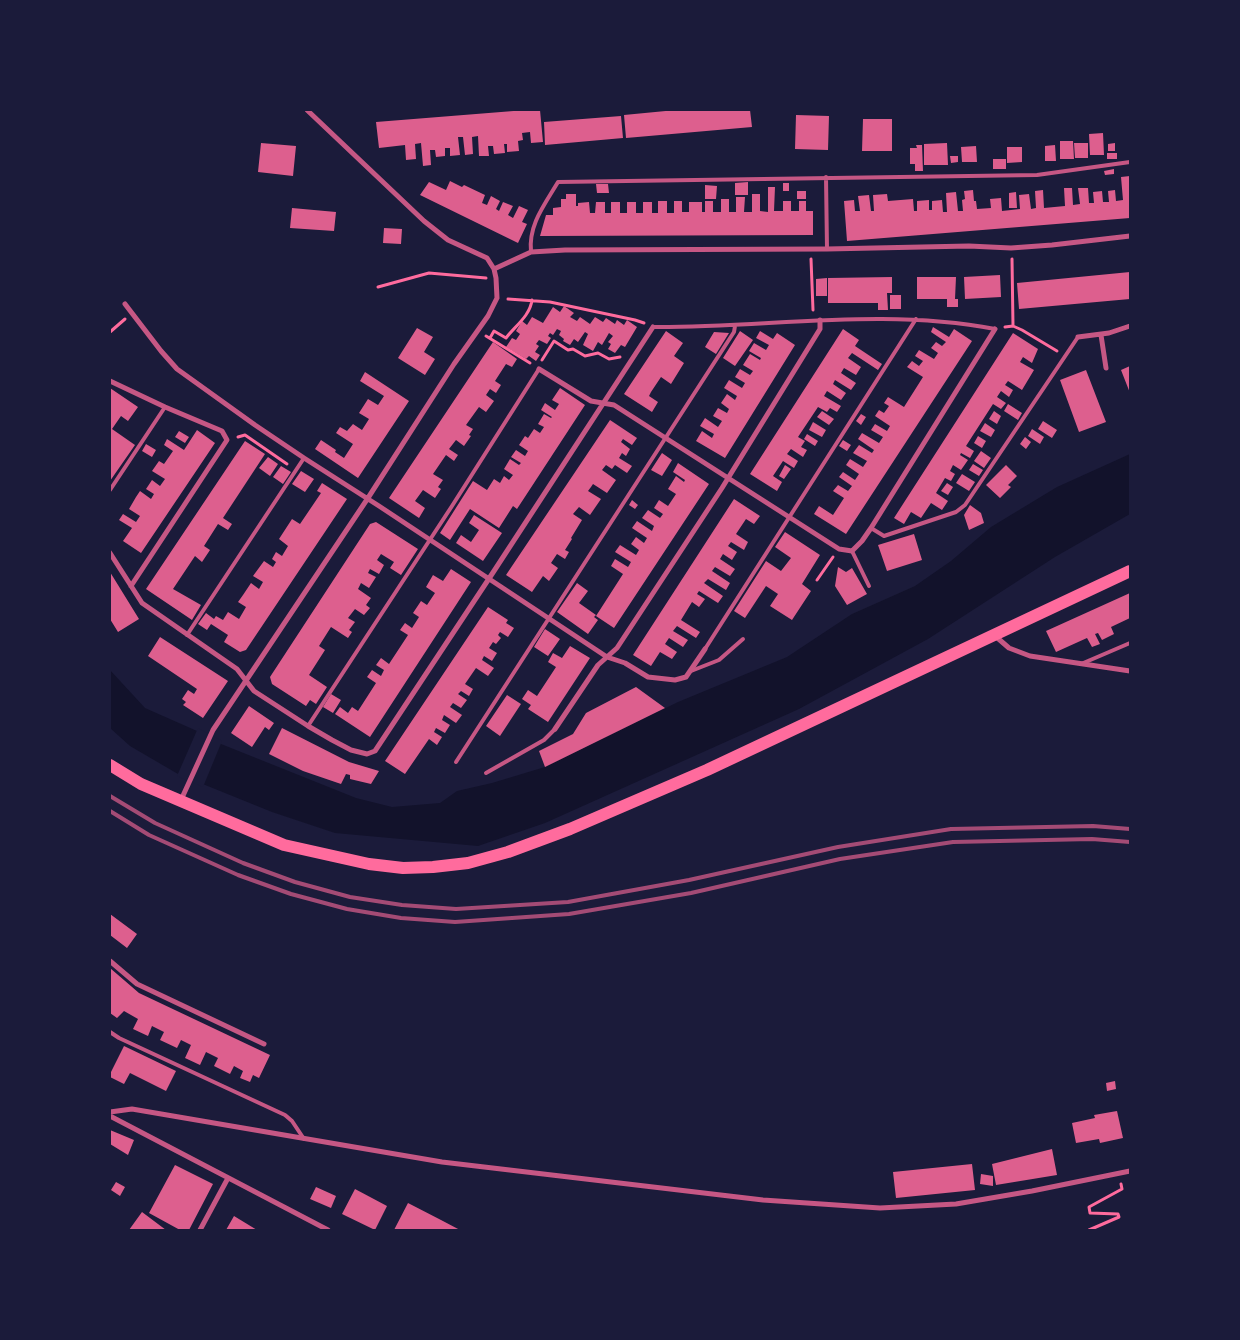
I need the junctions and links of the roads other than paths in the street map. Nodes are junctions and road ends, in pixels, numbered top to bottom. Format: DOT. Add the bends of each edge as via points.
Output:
graph roads {
  1 [pos="306,110"];
  2 [pos="1130,162"];
  3 [pos="826,177"];
  4 [pos="1130,236"];
  5 [pos="827,249"];
  6 [pos="531,252"];
  7 [pos="494,269"];
  8 [pos="125,304"];
  9 [pos="916,319"];
  10 [pos="820,320"];
  11 [pos="652,326"];
  12 [pos="735,326"];
  13 [pos="1130,326"];
  14 [pos="995,329"];
  15 [pos="1101,334"];
  16 [pos="1078,337"];
  17 [pos="1106,368"];
  18 [pos="539,369"];
  19 [pos="110,381"];
  20 [pos="603,404"];
  21 [pos="165,407"];
  22 [pos="665,438"];
  23 [pos="304,458"];
  24 [pos="728,478"];
  25 [pos="110,490"];
  26 [pos="368,498"];
  27 [pos="790,516"];
  28 [pos="871,528"];
  29 [pos="430,540"];
  30 [pos="852,551"];
  31 [pos="110,553"];
  32 [pos="1130,571"];
  33 [pos="489,579"];
  34 [pos="131,586"];
  35 [pos="869,586"];
  36 [pos="548,618"];
  37 [pos="187,635"];
  38 [pos="993,635"];
  39 [pos="743,639"];
  40 [pos="1130,643"];
  41 [pos="706,649"];
  42 [pos="607,657"];
  43 [pos="1081,664"];
  44 [pos="691,671"];
  45 [pos="1130,671"];
  46 [pos="246,681"];
  47 [pos="308,726"];
  48 [pos="555,729"];
  49 [pos="456,762"];
  50 [pos="110,765"];
  51 [pos="486,773"];
  52 [pos="181,800"];
  53 [pos="110,961"];
  54 [pos="110,1032"];
  55 [pos="264,1044"];
  56 [pos="110,1112"];
  57 [pos="110,1116"];
  58 [pos="304,1139"];
  59 [pos="1130,1171"];
  60 [pos="228,1178"];
  61 [pos="200,1230"];
  62 [pos="328,1230"];
  1 -- 7 [label="street" via="424,221 448,240 487,258"];
  2 -- 3 [label="lane" via="1037,175"];
  3 -- 5 [label="lane"];
  3 -- 6 [label="lane" via="558,182 533,226"];
  4 -- 5 [label="street" via="1011,248"];
  5 -- 6 [label="street"];
  6 -- 7 [label="street"];
  7 -- 26 [label="street" via="497,298"];
  8 -- 23 [label="street" via="177,369"];
  9 -- 10 [label="lane"];
  9 -- 14 [label="lane"];
  9 -- 27 [label="lane"];
  10 -- 12 [label="lane"];
  10 -- 24 [label="street" via="820,329"];
  11 -- 12 [label="lane"];
  11 -- 20 [label="street"];
  12 -- 22 [label="lane"];
  13 -- 15 [label="street"];
  14 -- 28 [label="street"];
  15 -- 16 [label="street"];
  15 -- 17 [label="street"];
  16 -- 28 [label="lane" via="965,505 956,512 884,536"];
  18 -- 20 [label="street" via="591,401"];
  18 -- 29 [label="lane"];
  19 -- 21 [label="street"];
  20 -- 22 [label="street" via="614,405"];
  20 -- 33 [label="street"];
  21 -- 25 [label="lane"];
  21 -- 34 [label="street" via="222,431 228,440"];
  22 -- 24 [label="street"];
  22 -- 36 [label="lane"];
  23 -- 26 [label="street"];
  23 -- 37 [label="lane"];
  24 -- 27 [label="street"];
  24 -- 42 [label="street" via="617,648"];
  26 -- 29 [label="street"];
  26 -- 46 [label="street"];
  27 -- 30 [label="street" via="839,549"];
  27 -- 41 [label="lane"];
  28 -- 30 [label="street"];
  29 -- 33 [label="street"];
  29 -- 47 [label="lane"];
  30 -- 35 [label="lane"];
  31 -- 34 [label="street"];
  32 -- 38 [label="main road"];
  33 -- 36 [label="street"];
  33 -- 47 [label="street" via="375,751 367,754 351,750"];
  34 -- 37 [label="street" via="142,603"];
  36 -- 42 [label="street"];
  36 -- 49 [label="lane"];
  37 -- 46 [label="street" via="237,669"];
  38 -- 43 [label="street" via="1009,648 1030,656"];
  38 -- 52 [label="main road" via="607,814 508,852 468,863 403,868 284,845"];
  39 -- 44 [label="lane" via="719,660"];
  40 -- 43 [label="lane"];
  41 -- 44 [label="street"];
  42 -- 44 [label="street" via="625,662 648,677 675,680 686,677"];
  42 -- 48 [label="street" via="598,665"];
  43 -- 45 [label="street"];
  46 -- 47 [label="street" via="254,691"];
  46 -- 52 [label="street" via="213,730"];
  48 -- 51 [label="lane" via="544,740"];
  50 -- 52 [label="main road" via="141,784"];
  53 -- 55 [label="street" via="137,984"];
  54 -- 58 [label="lane" via="285,1116"];
  56 -- 58 [label="street" via="132,1109"];
  57 -- 60 [label="street"];
  58 -- 59 [label="street" via="442,1162 763,1200 880,1208 956,1204"];
  60 -- 61 [label="street"];
  60 -- 62 [label="street"];
}
